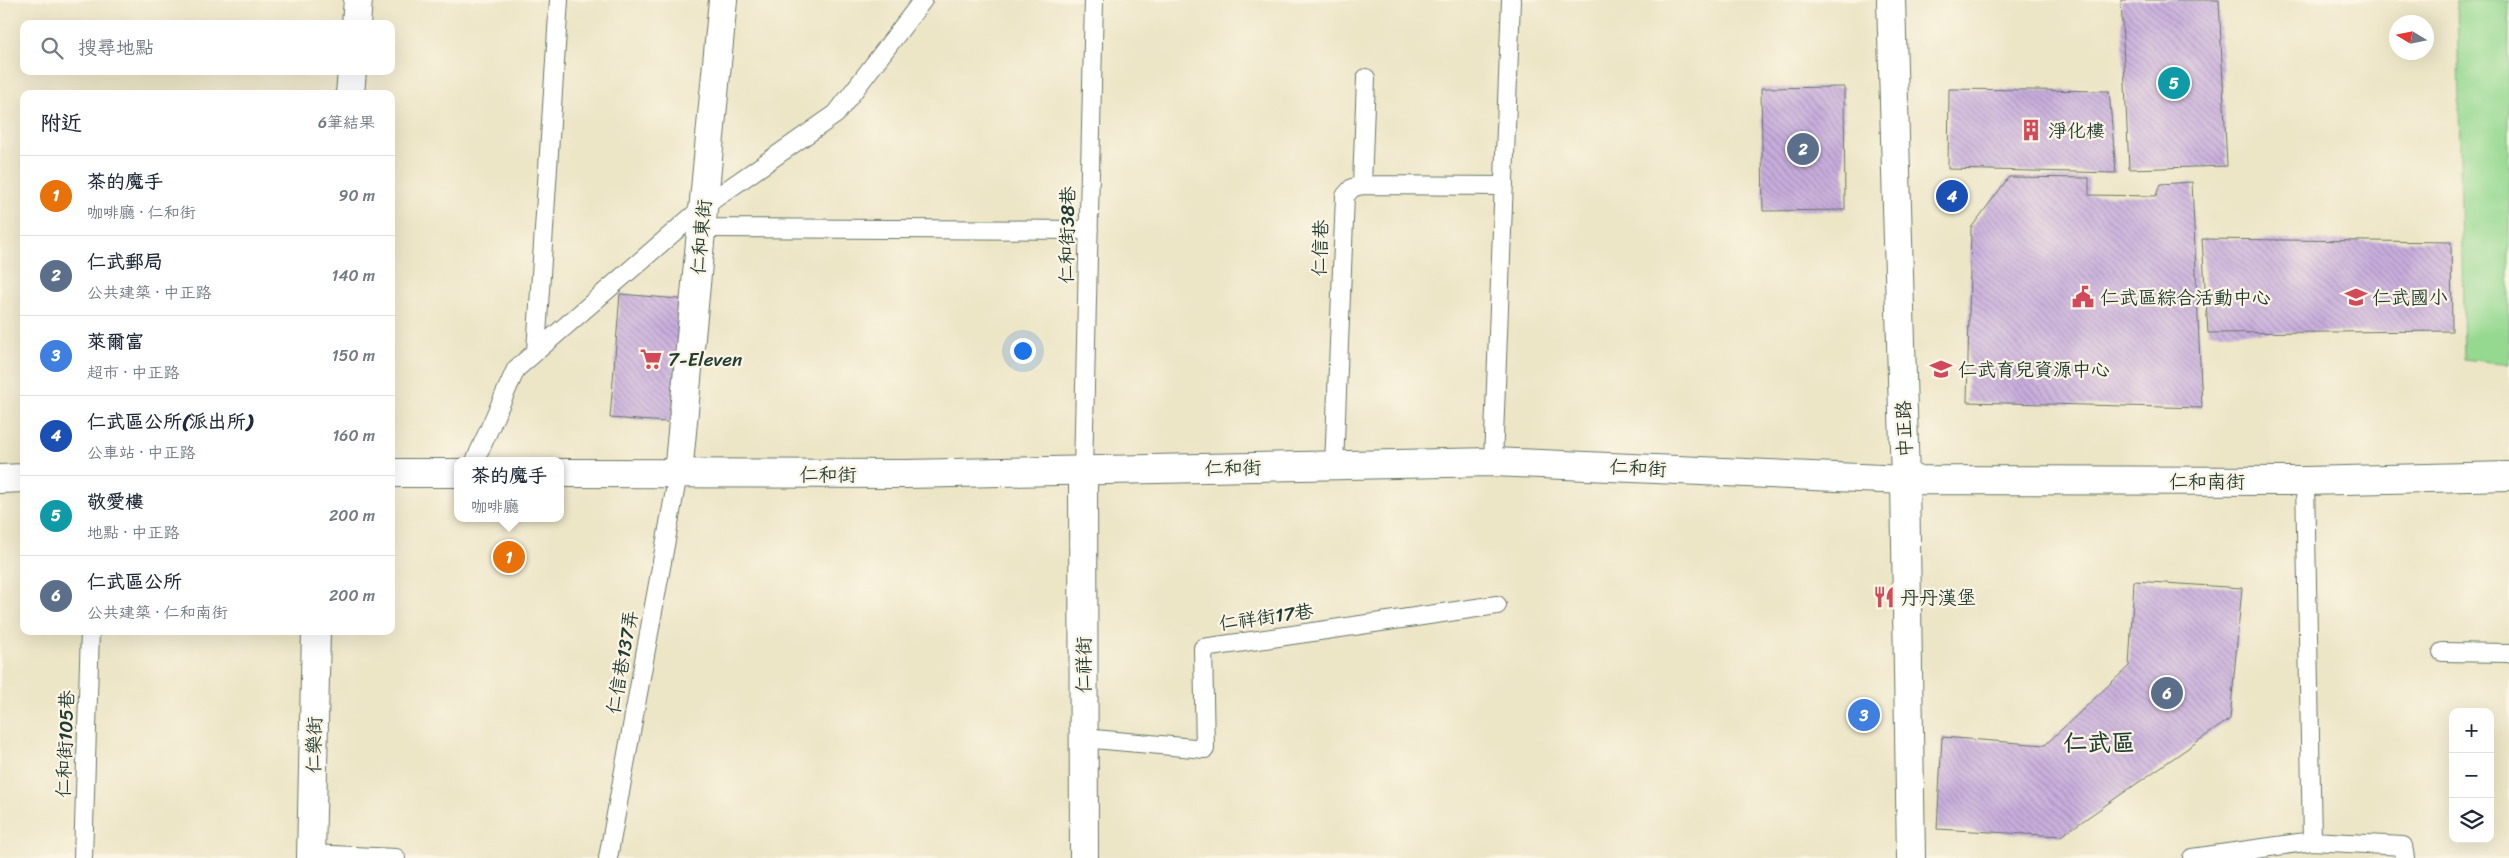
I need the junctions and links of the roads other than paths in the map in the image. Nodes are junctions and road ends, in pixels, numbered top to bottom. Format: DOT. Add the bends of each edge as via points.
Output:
graph roads {
  1 [pos="358,0"];
  2 [pos="559,0"];
  3 [pos="723,0"];
  4 [pos="923,0"];
  5 [pos="1094,0"];
  6 [pos="1511,0"];
  7 [pos="1891,0"];
  8 [pos="356,20"];
  9 [pos="352,75"];
  10 [pos="1366,78"];
  11 [pos="350,90"];
  12 [pos="1362,185"];
  13 [pos="1504,186"];
  14 [pos="703,217"];
  15 [pos="1089,230"];
  16 [pos="536,352"];
  17 [pos="477,457"];
  18 [pos="1493,462"];
  19 [pos="1334,466"];
  20 [pos="1083,471"];
  21 [pos="395,473"];
  22 [pos="454,473"];
  23 [pos="564,473"];
  24 [pos="678,474"];
  25 [pos="2509,476"];
  26 [pos="20,478"];
  27 [pos="0,479"];
  28 [pos="1905,480"];
  29 [pos="2305,481"];
  30 [pos="1497,605"];
  31 [pos="90,635"];
  32 [pos="316,635"];
  33 [pos="2442,652"];
  34 [pos="2509,652"];
  35 [pos="1083,738"];
  36 [pos="2312,841"];
  37 [pos="311,856"];
  38 [pos="83,858"];
  39 [pos="396,858"];
  40 [pos="608,858"];
  41 [pos="1084,858"];
  42 [pos="1911,858"];
  43 [pos="2192,858"];
  44 [pos="2405,858"];
  1 -- 8 [label="street"];
  2 -- 16 [label="lane"];
  3 -- 14 [label="street, 仁和東街"];
  4 -- 14 [label="lane" via="836,114"];
  5 -- 15 [label="lane, 仁和街38巷"];
  6 -- 13 [label="lane"];
  7 -- 28 [label="street, 中正路"];
  9 -- 11 [label="street"];
  10 -- 12 [label="lane"];
  12 -- 13 [label="lane"];
  12 -- 19 [label="lane, 仁信巷" via="1352,188 1345,196 1343,208"];
  13 -- 18 [label="lane"];
  14 -- 15 [label="lane"];
  14 -- 16 [label="lane"];
  14 -- 24 [label="street, 仁和東街"];
  15 -- 20 [label="lane, 仁和街38巷"];
  16 -- 17 [label="lane" via="516,370"];
  18 -- 19 [label="street, 仁和街"];
  18 -- 28 [label="street, 仁和街"];
  19 -- 20 [label="street, 仁和街"];
  20 -- 24 [label="street, 仁和街"];
  20 -- 35 [label="street, 仁祥街"];
  21 -- 22 [label="street"];
  23 -- 24 [label="street, 仁和街"];
  24 -- 40 [label="lane, 仁信巷137弄"];
  25 -- 29 [label="street, 仁和南街"];
  26 -- 27 [label="street"];
  28 -- 29 [label="street, 仁和南街"];
  28 -- 42 [label="street, 中正路"];
  29 -- 36 [label="lane"];
  30 -- 35 [label="lane, 仁祥街17巷" via="1203,648 1205,749"];
  31 -- 38 [label="lane, 仁和街105巷"];
  32 -- 37 [label="street, 仁樂街"];
  33 -- 34 [label="lane"];
  35 -- 41 [label="street, 仁祥街"];
  36 -- 43 [label="lane"];
  36 -- 44 [label="lane" via="2403,846"];
  37 -- 39 [label="lane"];
}
